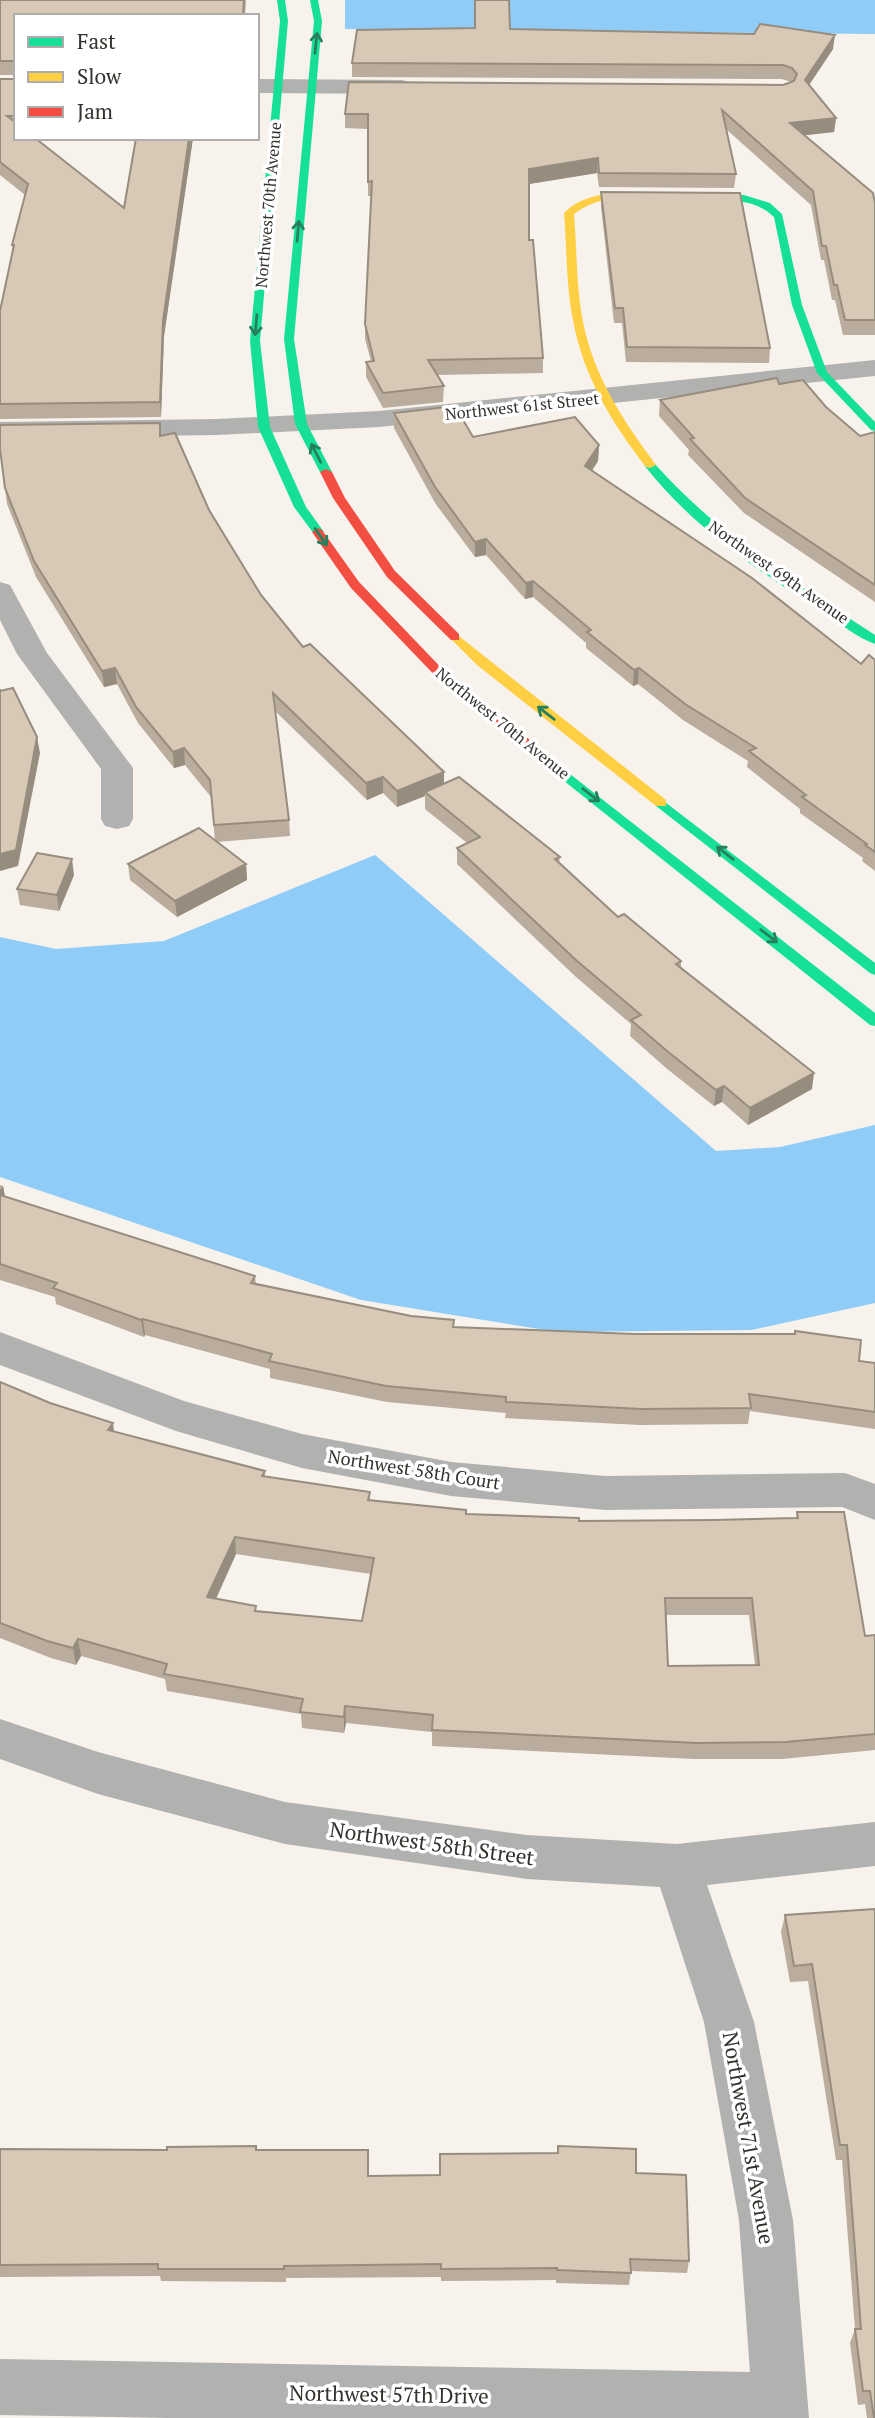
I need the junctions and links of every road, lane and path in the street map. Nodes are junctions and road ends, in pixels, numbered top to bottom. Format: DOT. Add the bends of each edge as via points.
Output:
graph roads {
  1 [pos="281,0"];
  2 [pos="314,0"];
  3 [pos="268,86"];
  4 [pos="312,86"];
  5 [pos="422,87"];
  6 [pos="875,368"];
  7 [pos="822,373"];
  8 [pos="602,397"];
  9 [pos="301,424"];
  10 [pos="264,427"];
  11 [pos="875,428"];
  12 [pos="0,430"];
  13 [pos="0,591"];
  14 [pos="875,640"];
  15 [pos="117,819"];
  16 [pos="875,970"];
  17 [pos="875,1021"];
  18 [pos="0,1348"];
  19 [pos="860,1497"];
  20 [pos="0,1739"];
  21 [pos="875,1844"];
  22 [pos="677,1866"];
  23 [pos="0,2387"];
  24 [pos="780,2409"];
  1 -- 3 [label="street, Northwest 70th Avenue" via="284,21"];
  4 -- 2 [label="street, Northwest 70th Avenue, one-way" via="318,21"];
  3 -- 4 [label="street"];
  3 -- 10 [label="street, Northwest 70th Avenue, one-way" via="255,341"];
  4 -- 5 [label="street"];
  9 -- 4 [label="street, Northwest 70th Avenue, one-way" via="289,339"];
  6 -- 7 [label="street, Northwest 61st Street"];
  7 -- 8 [label="street, Northwest 61st Street"];
  7 -- 8 [label="street, Northwest 69th Avenue" via="797,305 779,216 767,205 744,198 603,196 579,203 569,213 581,335"];
  7 -- 11 [label="street"];
  8 -- 9 [label="street, Northwest 61st Street"];
  8 -- 14 [label="street, Northwest 69th Avenue" via="643,459 704,519 770,570"];
  9 -- 10 [label="street, Northwest 61st Street"];
  16 -- 9 [label="street, Northwest 70th Avenue, one-way" via="481,662 391,574 339,498"];
  10 -- 12 [label="street, Northwest 61st Street"];
  10 -- 17 [label="street, Northwest 70th Avenue, one-way" via="300,507 355,585 449,682"];
  13 -- 15 [label="street" via="32,654 117,768"];
  18 -- 19 [label="street, Northwest 58th Court" via="176,1415 302,1451 451,1479 605,1493"];
  20 -- 22 [label="street, Northwest 58th Street" via="98,1773 285,1823 527,1857"];
  21 -- 22 [label="street, Northwest 58th Street"];
  22 -- 24 [label="street, Northwest 71st Avenue" via="729,2022 766,2220"];
  23 -- 24 [label="street, Northwest 57th Drive"];
}
